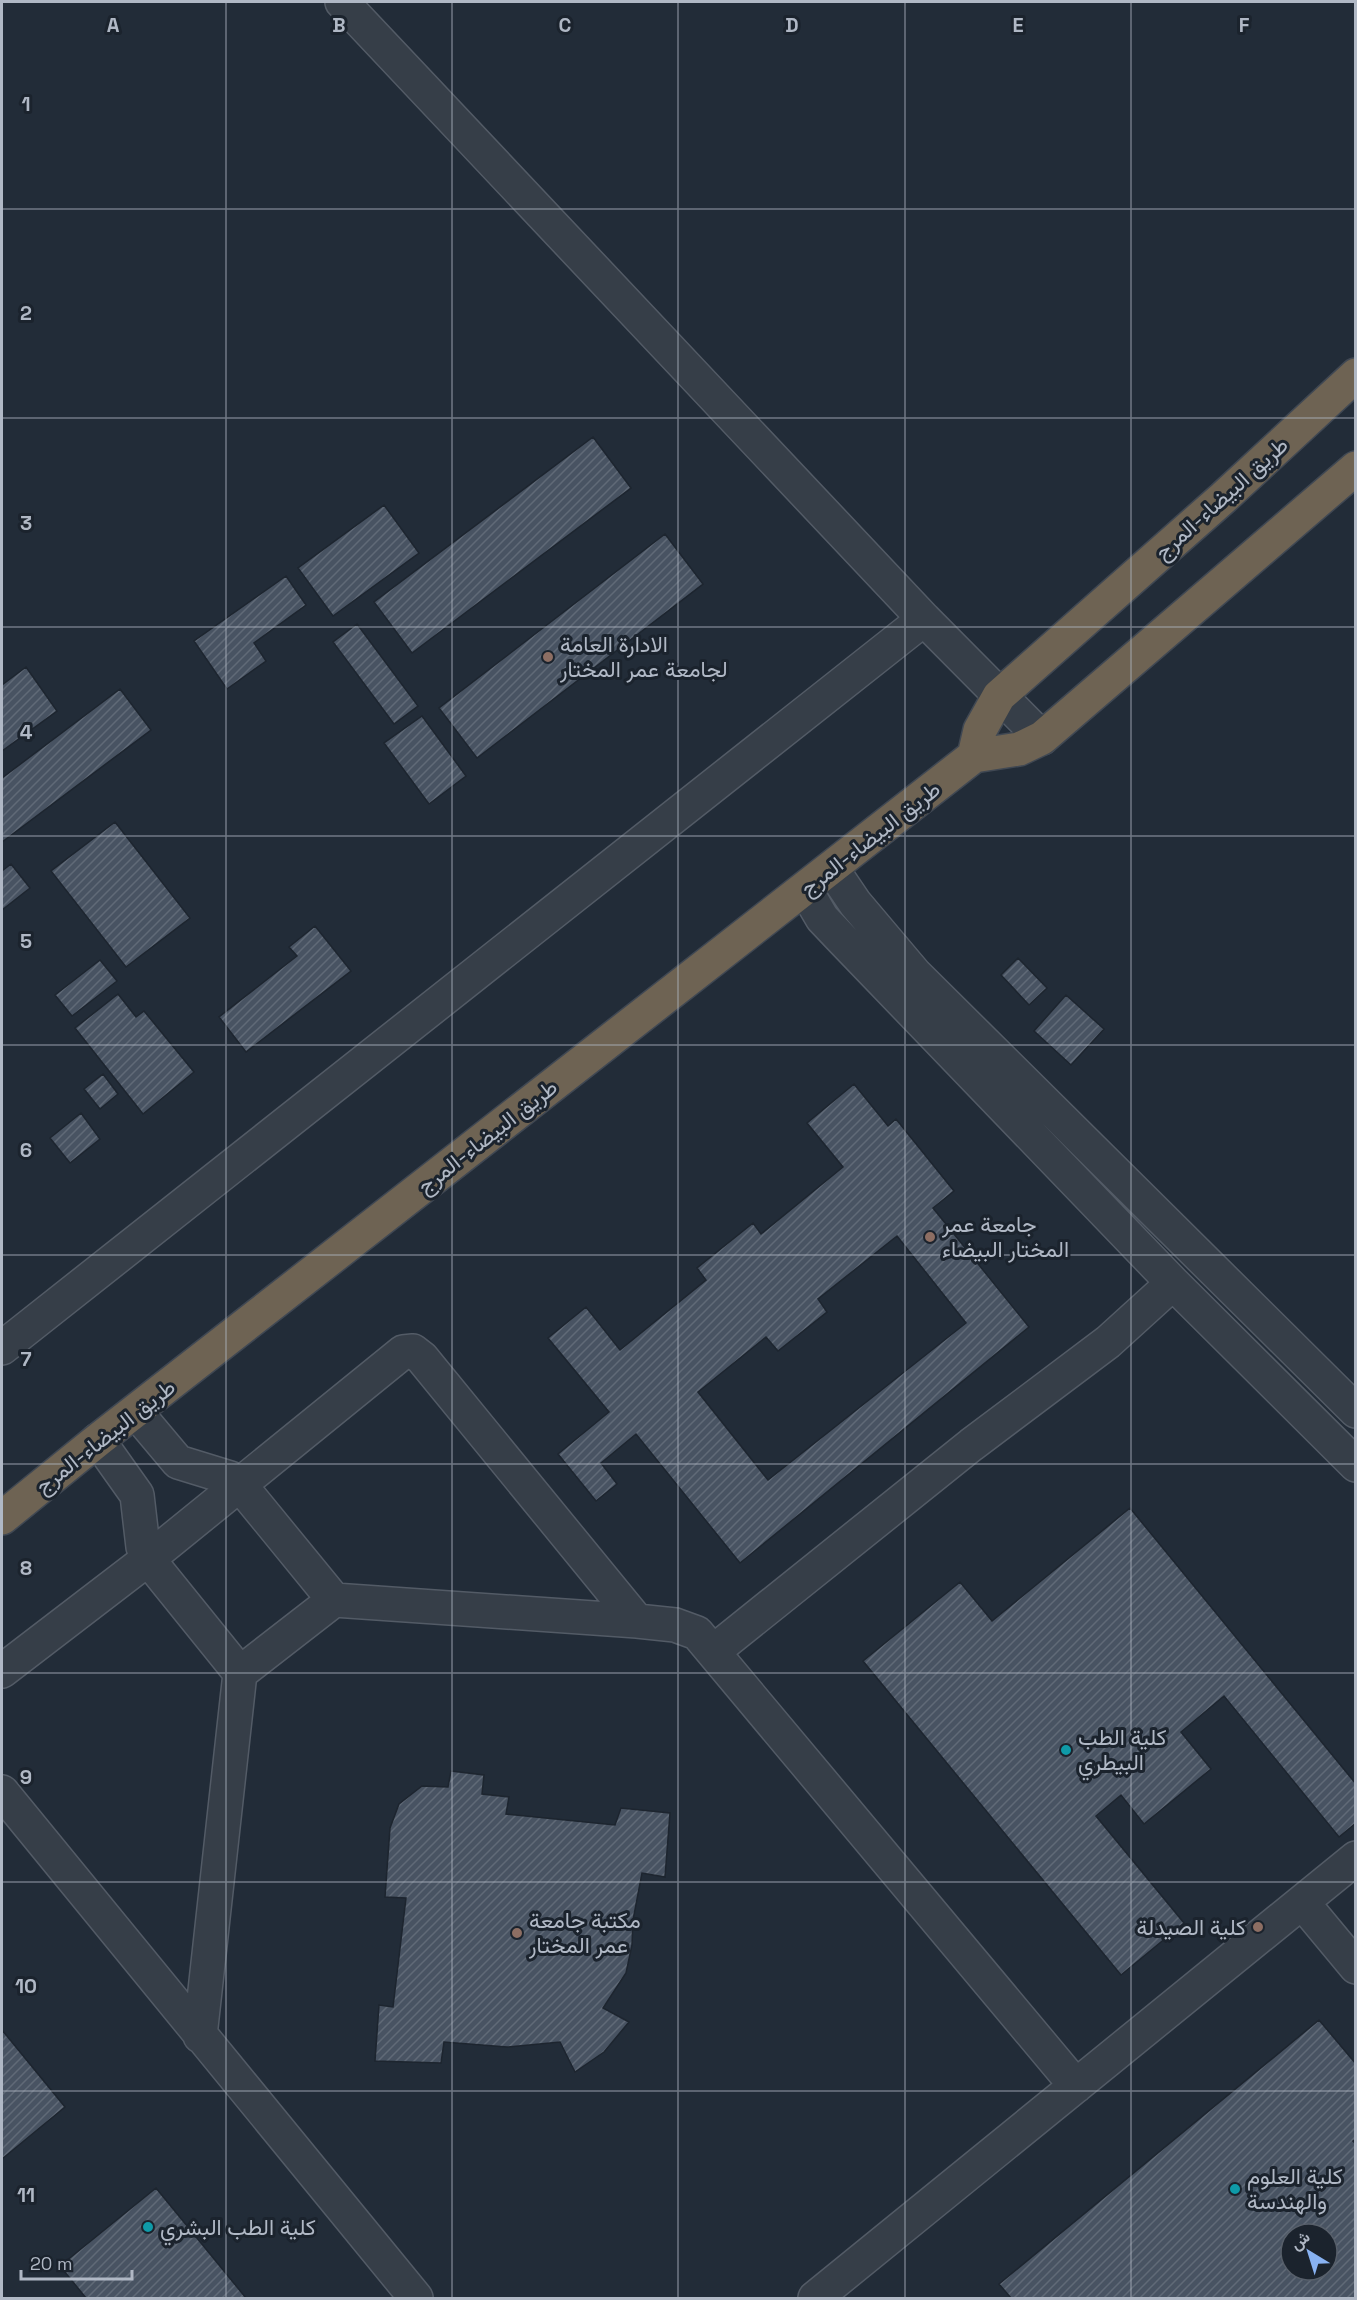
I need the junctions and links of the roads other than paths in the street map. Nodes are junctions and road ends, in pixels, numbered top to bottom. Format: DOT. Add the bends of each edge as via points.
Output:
graph roads {
  1 [pos="342,2"];
  2 [pos="1356,375"];
  3 [pos="1356,468"];
  4 [pos="924,619"];
  5 [pos="999,696"];
  6 [pos="1042,738"];
  7 [pos="974,756"];
  8 [pos="832,869"];
  9 [pos="805,889"];
  10 [pos="1173,1283"];
  11 [pos="2,1348"];
  12 [pos="1356,1411"];
  13 [pos="135,1412"];
  14 [pos="98,1440"];
  15 [pos="1356,1466"];
  16 [pos="240,1485"];
  17 [pos="2,1518"];
  18 [pos="148,1559"];
  19 [pos="333,1600"];
  20 [pos="637,1620"];
  21 [pos="714,1651"];
  22 [pos="2,1671"];
  23 [pos="240,1673"];
  24 [pos="2,1792"];
  25 [pos="1356,1858"];
  26 [pos="1302,1902"];
  27 [pos="1356,1967"];
  28 [pos="200,2036"];
  29 [pos="1076,2086"];
  30 [pos="416,2298"];
  31 [pos="815,2298"];
  1 -- 4 [label="street"];
  2 -- 5 [label="highway, طريق البيضاء-المرج"];
  3 -- 6 [label="highway, طريق البيضاء-المرج"];
  4 -- 5 [label="street"];
  4 -- 11 [label="street"];
  5 -- 6 [label="street"];
  5 -- 7 [label="highway, طريق البيضاء-المرج" via="980,730"];
  6 -- 7 [label="highway, طريق البيضاء-المرج" via="1019,749"];
  7 -- 8 [label="highway, طريق البيضاء-المرج"];
  8 -- 9 [label="highway, طريق البيضاء-المرج"];
  8 -- 12 [label="street" via="915,975"];
  9 -- 10 [label="street" via="822,918 840,938"];
  9 -- 13 [label="highway, طريق البيضاء-المرج"];
  10 -- 15 [label="street"];
  10 -- 21 [label="street" via="1108,1342 971,1445"];
  13 -- 14 [label="highway, طريق البيضاء-المرج"];
  13 -- 16 [label="street" via="178,1462 230,1478"];
  14 -- 17 [label="highway, طريق البيضاء-المرج"];
  14 -- 18 [label="street" via="137,1495 142,1548"];
  16 -- 18 [label="street"];
  16 -- 19 [label="street"];
  16 -- 20 [label="street" via="403,1352 413,1351"];
  18 -- 22 [label="street"];
  18 -- 23 [label="street"];
  19 -- 20 [label="street"];
  19 -- 23 [label="street"];
  20 -- 21 [label="street" via="689,1628"];
  21 -- 29 [label="street"];
  23 -- 28 [label="street"];
  24 -- 28 [label="street"];
  25 -- 26 [label="street"];
  26 -- 27 [label="street"];
  26 -- 29 [label="street"];
  28 -- 30 [label="street"];
  29 -- 31 [label="street"];
}
